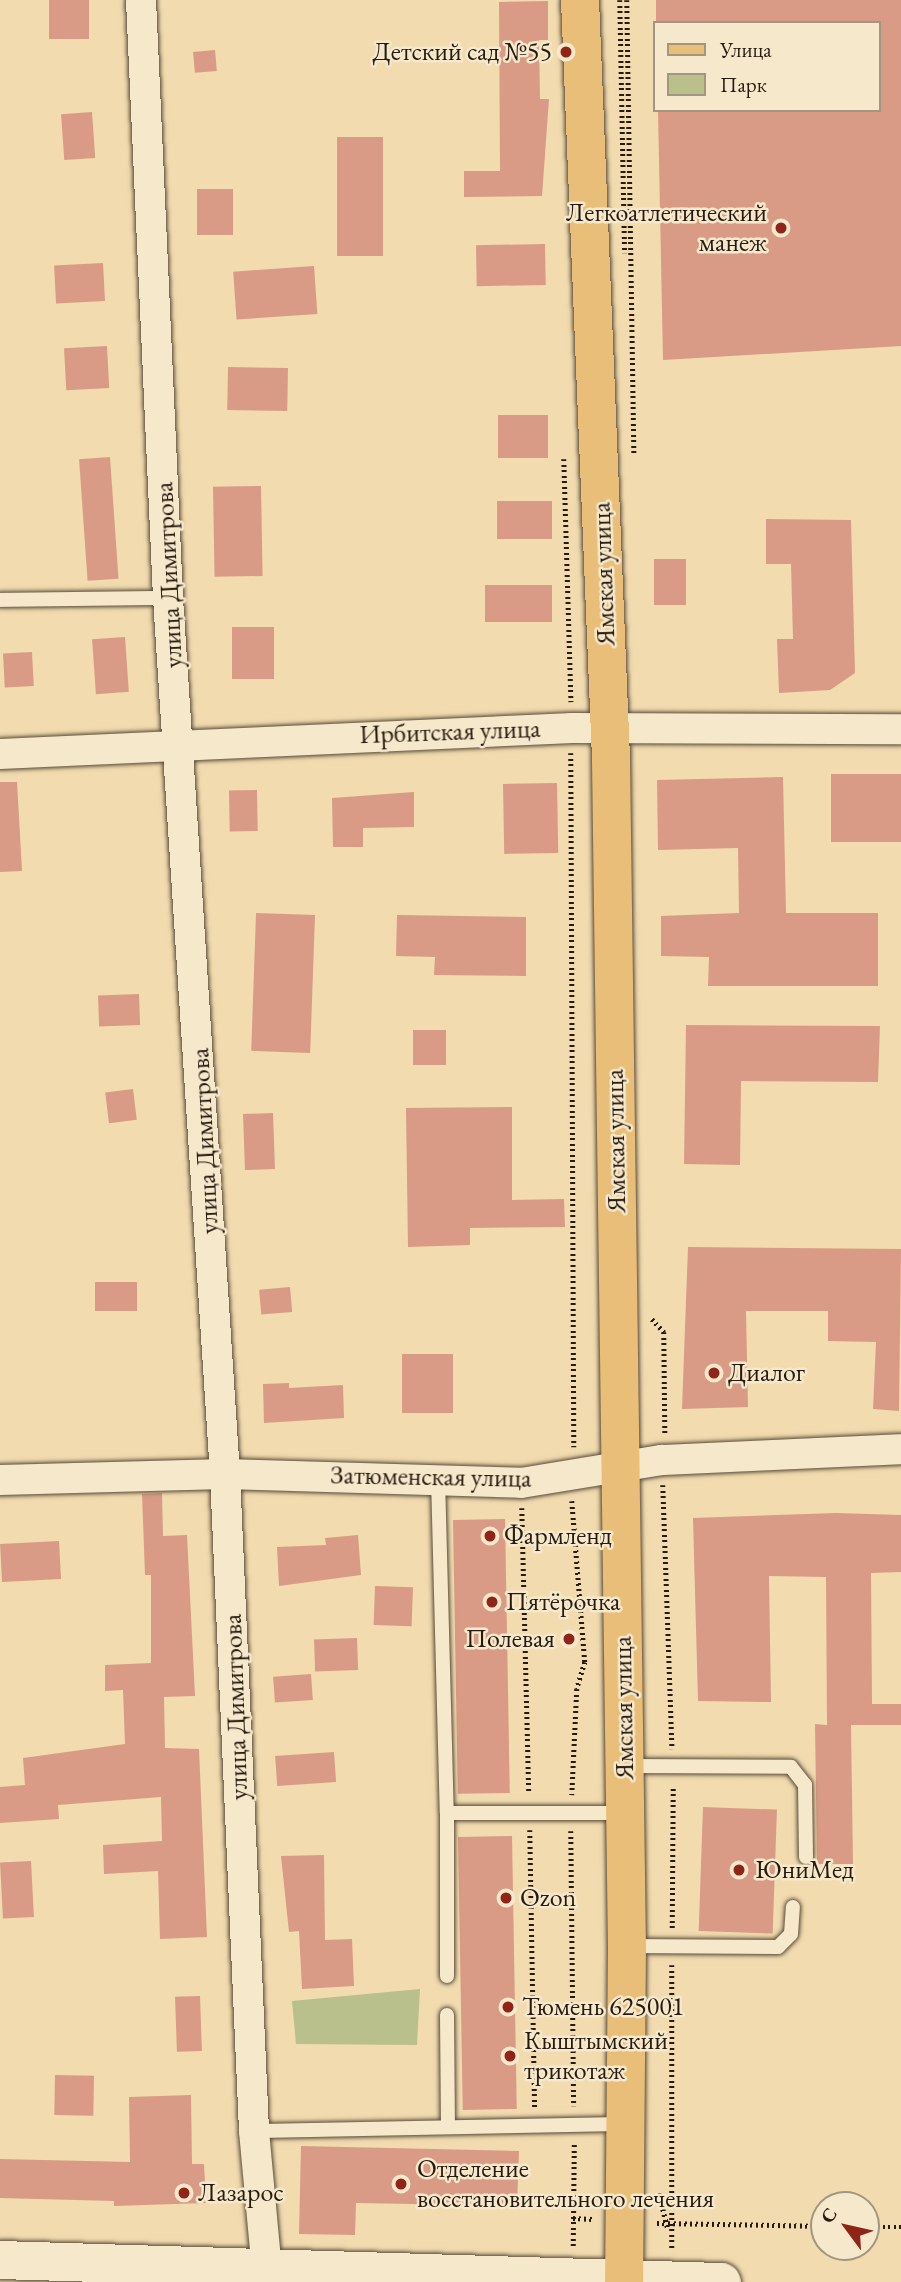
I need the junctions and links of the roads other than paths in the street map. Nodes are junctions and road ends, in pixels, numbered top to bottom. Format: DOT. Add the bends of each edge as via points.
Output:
graph roads {
  1 [pos="141,0"];
  2 [pos="580,0"];
  3 [pos="168,598"];
  4 [pos="0,600"];
  5 [pos="610,727"];
  6 [pos="901,729"];
  7 [pos="181,743"];
  8 [pos="0,754"];
  9 [pos="901,1450"];
  10 [pos="621,1471"];
  11 [pos="225,1474"];
  12 [pos="438,1478"];
  13 [pos="0,1480"];
  14 [pos="625,1766"];
  15 [pos="447,1813"];
  16 [pos="625,1813"];
  17 [pos="806,1857"];
  18 [pos="793,1908"];
  19 [pos="627,1946"];
  20 [pos="447,1976"];
  21 [pos="447,2015"];
  22 [pos="627,2124"];
  23 [pos="448,2126"];
  24 [pos="254,2131"];
  25 [pos="0,2260"];
  26 [pos="267,2274"];
  27 [pos="624,2280"];
  28 [pos="722,2282"];
  1 -- 3 [label="street, улица Димитрова"];
  2 -- 5 [label="main road, Ямская улица"];
  3 -- 4 [label="lane"];
  3 -- 7 [label="street, улица Димитрова"];
  5 -- 6 [label="street, Ирбитская улица"];
  5 -- 7 [label="street, Ирбитская улица"];
  5 -- 10 [label="main road, Ямская улица"];
  7 -- 8 [label="street, Ирбитская улица"];
  7 -- 11 [label="street, улица Димитрова"];
  9 -- 10 [label="street, Затюменская улица" via="662,1460"];
  10 -- 12 [label="street, Затюменская улица" via="521,1483"];
  10 -- 14 [label="main road, Ямская улица"];
  11 -- 12 [label="street, Затюменская улица"];
  11 -- 13 [label="street, Затюменская улица"];
  11 -- 24 [label="street, улица Димитрова"];
  12 -- 15 [label="lane"];
  14 -- 16 [label="main road, Ямская улица"];
  14 -- 17 [label="lane" via="792,1767 805,1785"];
  15 -- 16 [label="lane"];
  15 -- 20 [label="lane"];
  16 -- 19 [label="main road, Ямская улица"];
  18 -- 19 [label="lane" via="791,1934 778,1947"];
  19 -- 22 [label="main road, Ямская улица"];
  21 -- 23 [label="lane"];
  22 -- 23 [label="lane"];
  22 -- 27 [label="main road, Ямская улица"];
  23 -- 24 [label="lane"];
  24 -- 26 [label="street, улица Димитрова"];
  25 -- 26 [label="street"];
  26 -- 27 [label="street"];
  27 -- 28 [label="street"];
}
